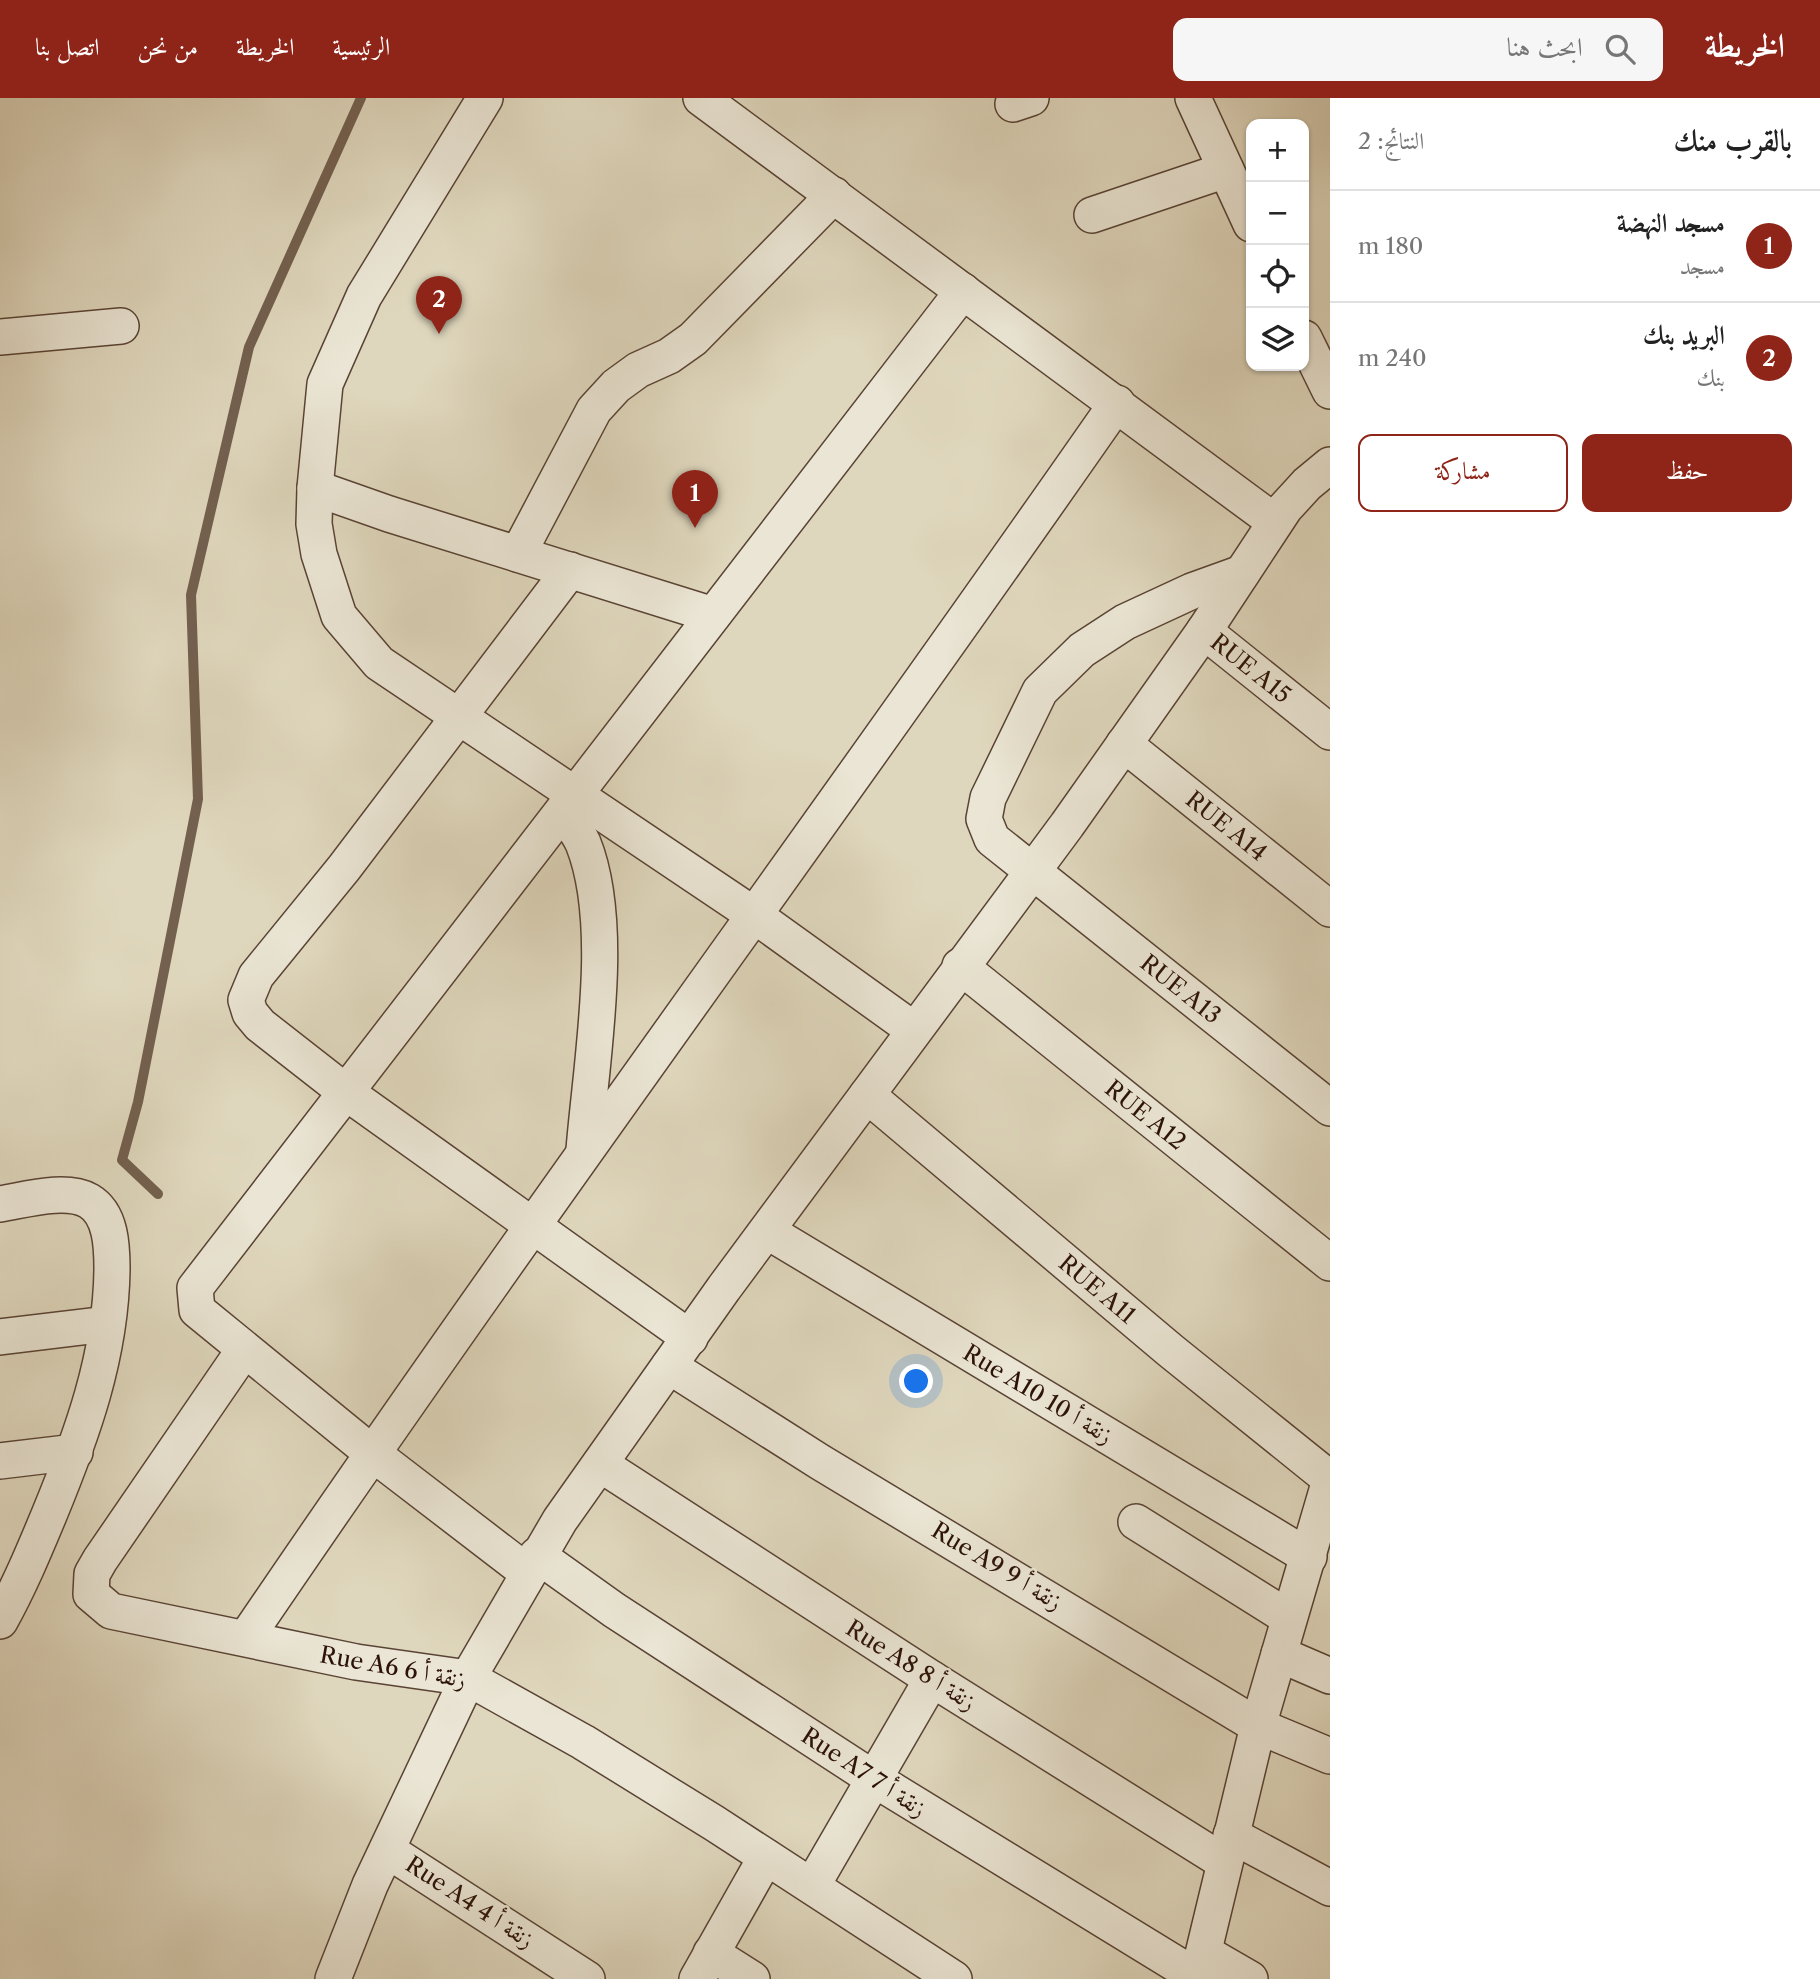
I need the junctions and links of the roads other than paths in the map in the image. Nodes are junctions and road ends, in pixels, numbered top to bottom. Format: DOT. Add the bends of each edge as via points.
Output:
graph roads {
  1 [pos="485,98"];
  2 [pos="701,98"];
  3 [pos="1193,98"];
  4 [pos="1226,170"];
  5 [pos="834,195"];
  6 [pos="1246,214"];
  7 [pos="1092,215"];
  8 [pos="963,291"];
  9 [pos="121,326"];
  10 [pos="0,337"];
  11 [pos="1309,348"];
  12 [pos="1330,391"];
  13 [pos="1117,403"];
  14 [pos="1330,465"];
  15 [pos="315,488"];
  16 [pos="1275,522"];
  17 [pos="519,554"];
  18 [pos="570,570"];
  19 [pos="1242,573"];
  20 [pos="713,615"];
  21 [pos="1204,631"];
  22 [pos="458,715"];
  23 [pos="1330,732"];
  24 [pos="1124,744"];
  25 [pos="569,804"];
  26 [pos="1033,872"];
  27 [pos="1330,909"];
  28 [pos="754,915"];
  29 [pos="960,966"];
  30 [pos="914,1030"];
  31 [pos="347,1093"];
  32 [pos="867,1095"];
  33 [pos="1330,1108"];
  34 [pos="584,1150"];
  35 [pos="0,1204"];
  36 [pos="531,1226"];
  37 [pos="767,1231"];
  38 [pos="1330,1263"];
  39 [pos="107,1324"];
  40 [pos="0,1337"];
  41 [pos="690,1338"];
  42 [pos="244,1350"];
  43 [pos="669,1366"];
  44 [pos="75,1452"];
  45 [pos="372,1453"];
  46 [pos="0,1461"];
  47 [pos="600,1464"];
  48 [pos="1330,1480"];
  49 [pos="1136,1522"];
  50 [pos="1318,1542"];
  51 [pos="532,1564"];
  52 [pos="9,1590"];
  53 [pos="1289,1618"];
  54 [pos="0,1621"];
  55 [pos="246,1638"];
  56 [pos="1279,1654"];
  57 [pos="1330,1676"];
  58 [pos="468,1678"];
  59 [pos="932,1679"];
  60 [pos="1258,1726"];
  61 [pos="1330,1756"];
  62 [pos="874,1779"];
  63 [pos="1228,1849"];
  64 [pos="387,1850"];
  65 [pos="766,1857"];
  66 [pos="812,1886"];
  67 [pos="1330,1888"];
  68 [pos="704,1966"];
  69 [pos="1200,1970"];
  70 [pos="340,1976"];
  71 [pos="587,1979"];
  72 [pos="752,1979"];
  73 [pos="954,1979"];
  74 [pos="1251,1979"];
  1 -- 15 [label="street" via="364,296 339,348 325,384"];
  2 -- 5 [label="street"];
  3 -- 4 [label="street"];
  4 -- 6 [label="street"];
  4 -- 7 [label="street"];
  5 -- 8 [label="street"];
  5 -- 17 [label="street" via="693,339 638,370 594,410"];
  8 -- 13 [label="street"];
  8 -- 20 [label="street, Rue A7 زنقة أ 7"];
  9 -- 10 [label="street"];
  11 -- 12 [label="street"];
  13 -- 16 [label="street"];
  13 -- 28 [label="street"];
  14 -- 16 [label="street" via="1294,496"];
  15 -- 17 [label="street"];
  15 -- 22 [label="street" via="318,554 339,616 379,663"];
  16 -- 19 [label="street"];
  17 -- 18 [label="street"];
  18 -- 20 [label="street"];
  18 -- 22 [label="street"];
  19 -- 21 [label="street"];
  19 -- 26 [label="street, RUE A13" via="1125,622 1082,650 1040,691 988,798 984,819 992,839"];
  20 -- 25 [label="street, Rue A7 زنقة أ 7"];
  21 -- 23 [label="street, RUE A15"];
  21 -- 24 [label="street"];
  22 -- 25 [label="street"];
  22 -- 31 [label="street" via="249,989 246,1000 260,1025"];
  24 -- 26 [label="street"];
  24 -- 27 [label="street, RUE A14"];
  25 -- 28 [label="street"];
  25 -- 31 [label="street, Rue A7 زنقة أ 7"];
  25 -- 34 [label="street" via="598,901 599,964"];
  26 -- 29 [label="street"];
  26 -- 33 [label="street, RUE A13"];
  28 -- 30 [label="street"];
  28 -- 34 [label="street"];
  29 -- 30 [label="street"];
  29 -- 38 [label="street, RUE A12"];
  30 -- 32 [label="street"];
  31 -- 36 [label="street"];
  31 -- 42 [label="street, Rue A7 زنقة أ 7" via="195,1288 197,1310"];
  32 -- 37 [label="street"];
  32 -- 48 [label="street, RUE A11"];
  34 -- 36 [label="street"];
  35 -- 39 [label="street" via="77,1196 90,1202 107,1224 112,1248"];
  36 -- 41 [label="street"];
  36 -- 45 [label="street"];
  37 -- 41 [label="street"];
  37 -- 50 [label="street, Rue A10 زنقة أ 10"];
  39 -- 40 [label="street"];
  39 -- 44 [label="street" via="99,1376"];
  41 -- 43 [label="street"];
  42 -- 45 [label="street, Rue A7 زنقة أ 7"];
  42 -- 55 [label="street, Rue A6 زنقة أ 6" via="120,1528 92,1574 90,1586 99,1604 111,1611"];
  43 -- 47 [label="street"];
  43 -- 60 [label="street, Rue A9 زنقة أ 9"];
  44 -- 46 [label="street"];
  44 -- 52 [label="street"];
  45 -- 51 [label="street, Rue A7 زنقة أ 7"];
  45 -- 55 [label="street"];
  47 -- 51 [label="street"];
  47 -- 59 [label="street, Rue A8 زنقة أ 8"];
  48 -- 50 [label="street"];
  49 -- 53 [label="street"];
  50 -- 53 [label="street"];
  51 -- 58 [label="street"];
  51 -- 62 [label="street, Rue A7 زنقة أ 7" via="614,1610"];
  52 -- 54 [label="street"];
  53 -- 56 [label="street"];
  55 -- 58 [label="street, Rue A6 زنقة أ 6" via="356,1662"];
  56 -- 57 [label="street"];
  56 -- 60 [label="street"];
  58 -- 64 [label="street"];
  58 -- 65 [label="street, Rue A6 زنقة أ 6" via="583,1742"];
  59 -- 62 [label="street"];
  59 -- 63 [label="street, Rue A8 زنقة أ 8"];
  60 -- 61 [label="street, Rue A9 زنقة أ 9"];
  60 -- 63 [label="street"];
  62 -- 66 [label="street"];
  62 -- 69 [label="street, Rue A7 زنقة أ 7"];
  63 -- 67 [label="street, Rue A8 زنقة أ 8"];
  63 -- 69 [label="street"];
  64 -- 70 [label="street" via="350,1931"];
  64 -- 71 [label="street, Rue A4 زنقة أ 4"];
  65 -- 66 [label="street, Rue A6 زنقة أ 6"];
  65 -- 68 [label="street"];
  66 -- 73 [label="street, Rue A6 زنقة أ 6"];
  68 -- 72 [label="street"];
  69 -- 74 [label="street, Rue A7 زنقة أ 7"];
}
